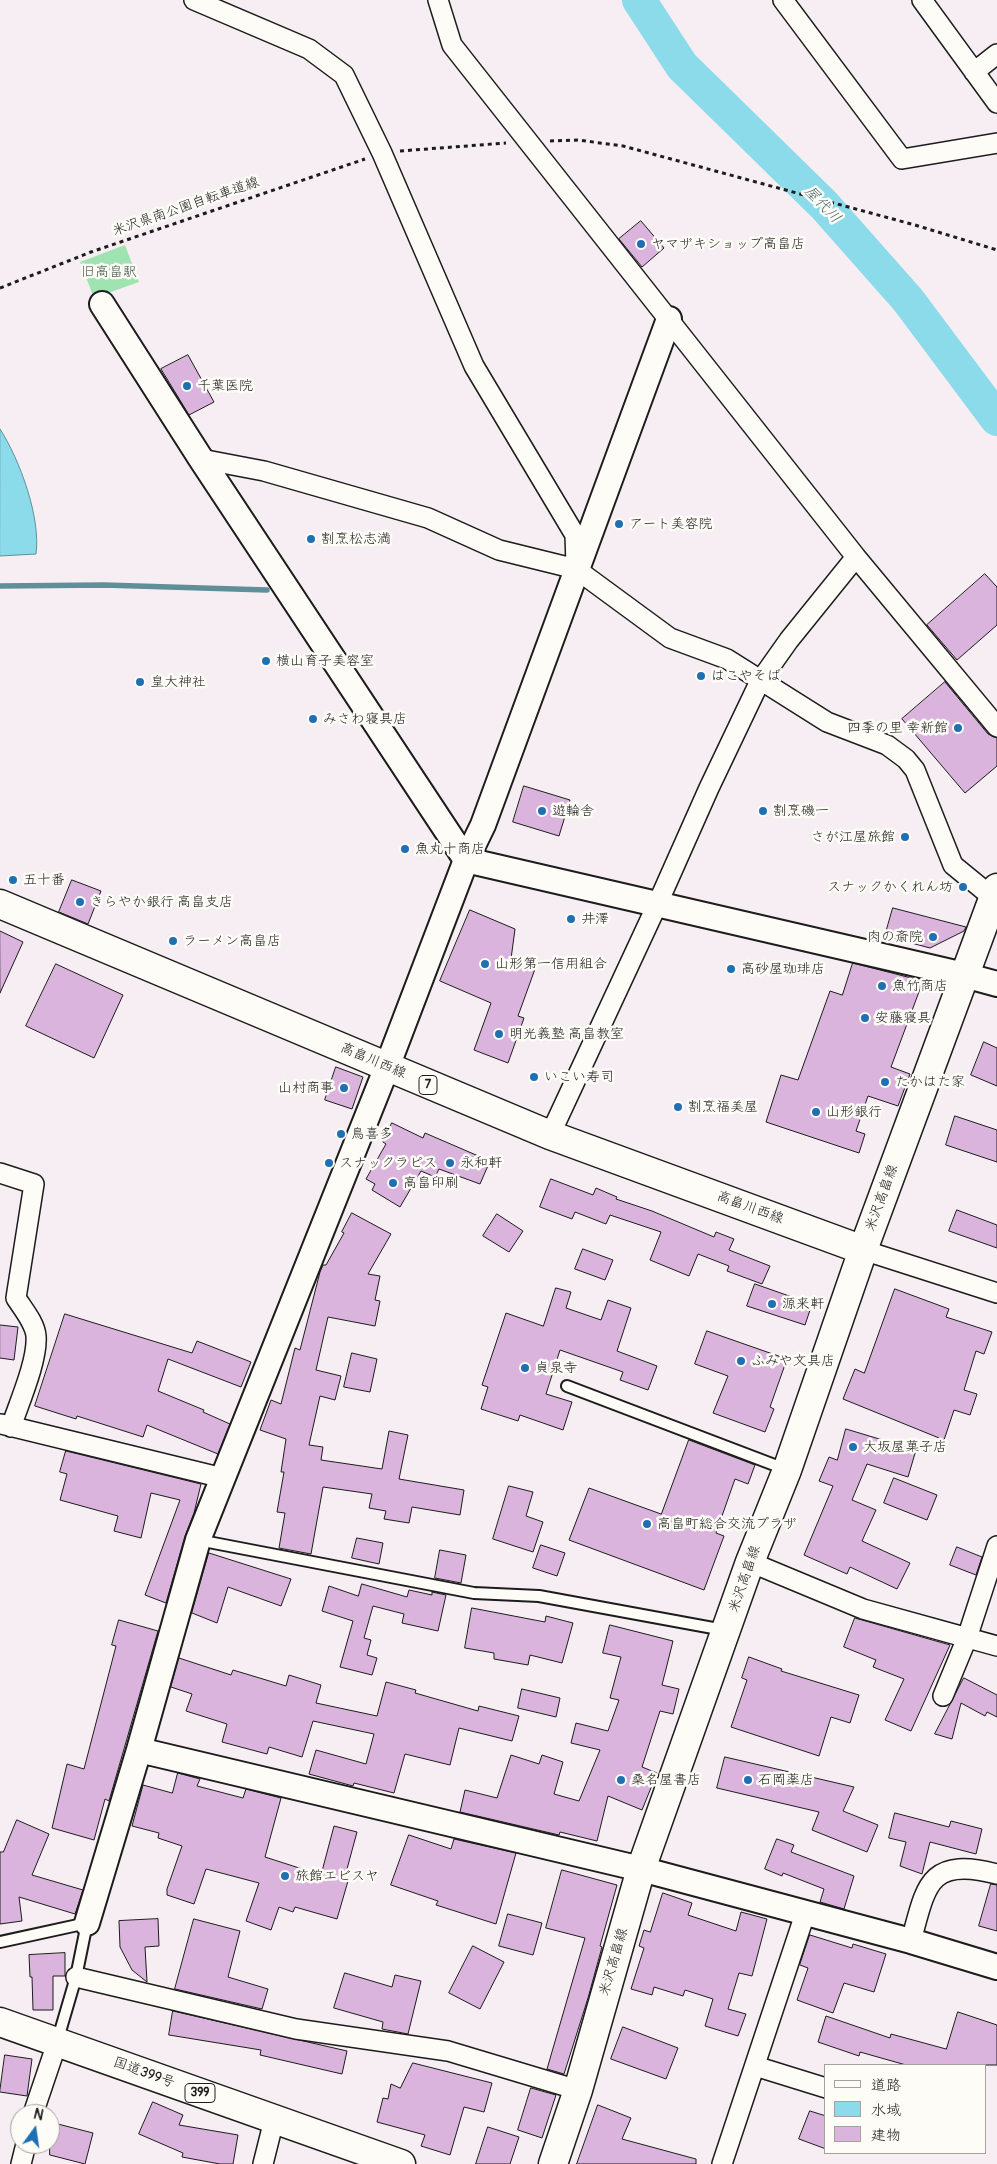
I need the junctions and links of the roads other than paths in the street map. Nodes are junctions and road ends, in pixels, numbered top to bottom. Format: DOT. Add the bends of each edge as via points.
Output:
graph roads {
  1 [pos="194,0"];
  2 [pos="438,0"];
  3 [pos="783,0"];
  4 [pos="922,0"];
  5 [pos="997,54"];
  6 [pos="974,72"];
  7 [pos="997,103"];
  8 [pos="997,144"];
  9 [pos="102,304"];
  10 [pos="669,319"];
  11 [pos="201,459"];
  12 [pos="856,557"];
  13 [pos="576,569"];
  14 [pos="760,681"];
  15 [pos="997,727"];
  16 [pos="466,860"];
  17 [pos="995,893"];
  18 [pos="0,904"];
  19 [pos="657,905"];
  20 [pos="964,974"];
  21 [pos="997,984"];
  22 [pos="387,1067"];
  23 [pos="550,1135"];
  24 [pos="0,1173"];
  25 [pos="863,1250"];
  26 [pos="997,1293"];
  27 [pos="567,1386"];
  28 [pos="6,1425"];
  29 [pos="787,1470"];
  30 [pos="224,1478"];
  31 [pos="198,1540"];
  32 [pos="997,1546"];
  33 [pos="750,1562"];
  34 [pos="727,1630"];
  35 [pos="967,1638"];
  36 [pos="997,1646"];
  37 [pos="943,1696"];
  38 [pos="139,1750"];
  39 [pos="641,1869"];
  40 [pos="997,1874"];
  41 [pos="804,1914"];
  42 [pos="86,1923"];
  43 [pos="911,1941"];
  44 [pos="0,1942"];
  45 [pos="997,1967"];
  46 [pos="76,1977"];
  47 [pos="0,2022"];
  48 [pos="56,2042"];
  49 [pos="755,2066"];
  50 [pos="824,2087"];
  51 [pos="578,2090"];
  52 [pos="36,2104"];
  53 [pos="274,2120"];
  54 [pos="264,2164"];
  55 [pos="400,2164"];
  56 [pos="553,2164"];
  57 [pos="722,2164"];
  1 -- 13 [label="street" via="309,49 344,75 382,153 474,366 575,535"];
  2 -- 10 [label="street" via="452,46"];
  3 -- 8 [label="street" via="902,159"];
  4 -- 6 [label="street"];
  5 -- 6 [label="street"];
  6 -- 7 [label="street"];
  9 -- 11 [label="street"];
  10 -- 12 [label="street"];
  10 -- 13 [label="street"];
  11 -- 13 [label="street" via="264,471 428,518 499,550"];
  11 -- 16 [label="street"];
  12 -- 14 [label="street"];
  12 -- 15 [label="street"];
  13 -- 14 [label="street" via="670,638 726,659"];
  13 -- 16 [label="street" via="483,825"];
  14 -- 17 [label="street" via="827,722 887,745 906,759 915,770 953,865"];
  14 -- 19 [label="street"];
  16 -- 19 [label="street"];
  16 -- 22 [label="street"];
  17 -- 20 [label="main road, 米沢高畠線"];
  18 -- 22 [label="main road, 高畠川西線 / 7"];
  19 -- 20 [label="street"];
  19 -- 23 [label="street"];
  20 -- 21 [label="street"];
  20 -- 25 [label="main road, 米沢高畠線"];
  22 -- 23 [label="main road, 高畠川西線 / 7"];
  22 -- 30 [label="street"];
  23 -- 25 [label="main road, 高畠川西線 / 7"];
  24 -- 28 [label="street" via="34,1184 16,1298 36,1336 32,1363"];
  25 -- 26 [label="street"];
  25 -- 29 [label="main road, 米沢高畠線"];
  27 -- 29 [label="lane"];
  28 -- 30 [label="street"];
  29 -- 33 [label="main road, 米沢高畠線"];
  30 -- 31 [label="street"];
  31 -- 34 [label="lane" via="474,1593 539,1596"];
  31 -- 38 [label="street"];
  32 -- 35 [label="street"];
  33 -- 34 [label="main road, 米沢高畠線"];
  33 -- 35 [label="street" via="862,1609"];
  34 -- 39 [label="main road, 米沢高畠線"];
  35 -- 36 [label="street"];
  35 -- 37 [label="street"];
  38 -- 39 [label="street"];
  38 -- 42 [label="street"];
  39 -- 41 [label="street"];
  39 -- 51 [label="main road, 米沢高畠線"];
  40 -- 43 [label="street" via="976,1869 954,1870 936,1876 924,1893"];
  41 -- 43 [label="street"];
  41 -- 49 [label="street"];
  42 -- 44 [label="lane"];
  42 -- 46 [label="lane"];
  43 -- 45 [label="street"];
  46 -- 48 [label="lane"];
  46 -- 51 [label="street" via="296,2029 448,2052"];
  47 -- 48 [label="main road, 国道399号 / 399"];
  48 -- 52 [label="street"];
  48 -- 53 [label="main road, 国道399号 / 399"];
  49 -- 50 [label="street"];
  49 -- 57 [label="street"];
  51 -- 56 [label="main road, 米沢高畠線"];
  53 -- 54 [label="street"];
  53 -- 55 [label="main road, 国道399号 / 399"];
}
